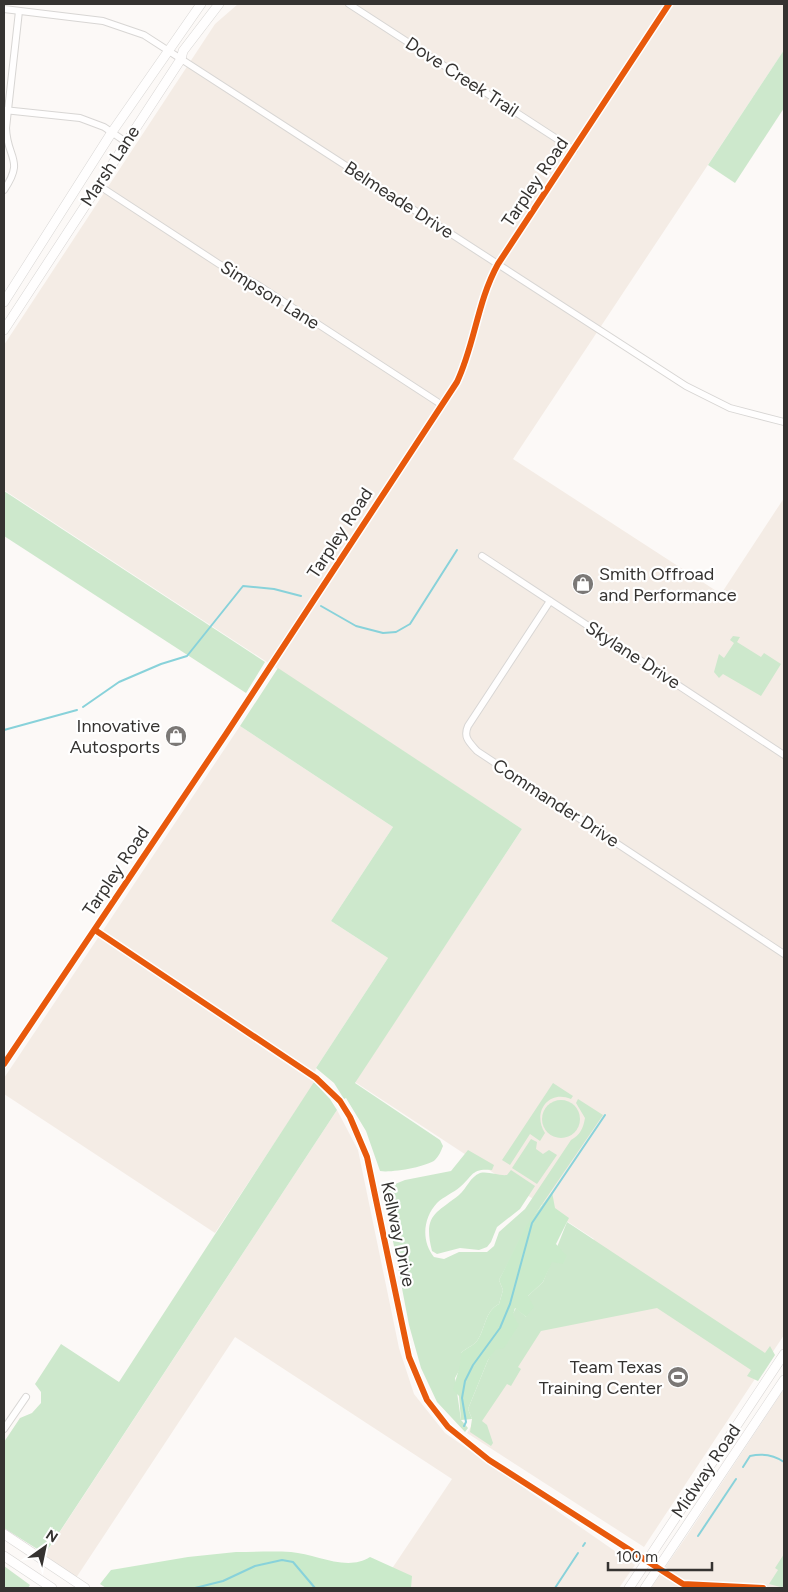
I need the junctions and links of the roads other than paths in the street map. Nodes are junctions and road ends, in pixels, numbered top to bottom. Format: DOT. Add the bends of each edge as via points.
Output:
graph roads {
  1 [pos="201,4"];
  2 [pos="219,4"];
  3 [pos="349,4"];
  4 [pos="669,4"];
  5 [pos="4,10"];
  6 [pos="20,11"];
  7 [pos="168,50"];
  8 [pos="181,59"];
  9 [pos="6,110"];
  10 [pos="112,132"];
  11 [pos="126,142"];
  12 [pos="574,150"];
  13 [pos="98,185"];
  14 [pos="4,190"];
  15 [pos="498,264"];
  16 [pos="4,302"];
  17 [pos="4,330"];
  18 [pos="442,405"];
  19 [pos="784,422"];
  20 [pos="482,556"];
  21 [pos="550,601"];
  22 [pos="784,755"];
  23 [pos="95,930"];
  24 [pos="784,954"];
  25 [pos="4,1064"];
  26 [pos="784,1354"];
  27 [pos="784,1380"];
  28 [pos="758,1393"];
  29 [pos="26,1397"];
  30 [pos="770,1401"];
  31 [pos="4,1429"];
  32 [pos="4,1534"];
  33 [pos="4,1556"];
  34 [pos="646,1562"];
  35 [pos="658,1569"];
  36 [pos="71,1584"];
  37 [pos="52,1588"];
  38 [pos="85,1588"];
  39 [pos="629,1588"];
  40 [pos="645,1588"];
  41 [pos="763,1588"];
  1 -- 7 [label="main road, Marsh Lane"];
  2 -- 8 [label="main road, Marsh Lane" via="183,51"];
  3 -- 12 [label="street, Dove Creek Trail"];
  4 -- 12 [label="street, Tarpley Road"];
  5 -- 6 [label="street, Belmeade Drive"];
  6 -- 7 [label="street, Belmeade Drive" via="123,26"];
  6 -- 9 [label="street"];
  7 -- 8 [label="street, Belmeade Drive"];
  7 -- 10 [label="main road, Marsh Lane"];
  8 -- 11 [label="main road, Marsh Lane"];
  8 -- 15 [label="street, Belmeade Drive"];
  9 -- 10 [label="street" via="80,118"];
  9 -- 14 [label="street" via="7,137 15,162"];
  10 -- 11 [label="street"];
  10 -- 16 [label="main road, Marsh Lane"];
  11 -- 13 [label="main road, Marsh Lane"];
  12 -- 15 [label="street, Tarpley Road"];
  13 -- 17 [label="main road, Marsh Lane"];
  13 -- 18 [label="street, Simpson Lane"];
  15 -- 18 [label="street, Tarpley Road" via="482,298 463,368"];
  15 -- 19 [label="street, Belmeade Drive" via="693,390 747,414"];
  18 -- 23 [label="street, Tarpley Road"];
  20 -- 21 [label="street, Skylane Drive"];
  21 -- 22 [label="street, Skylane Drive"];
  21 -- 24 [label="street, Commander Drive" via="468,726 467,740 476,751"];
  23 -- 25 [label="street, Tarpley Road"];
  23 -- 34 [label="street, Kellway Drive" via="303,1068 334,1096 357,1129 367,1156 409,1356 427,1400 464,1442"];
  26 -- 28 [label="main road, Midway Road"];
  27 -- 30 [label="main road, Midway Road"];
  28 -- 30 [label="main road"];
  28 -- 34 [label="main road, Midway Road"];
  29 -- 31 [label="street"];
  30 -- 35 [label="main road, Midway Road"];
  32 -- 36 [label="main road"];
  33 -- 37 [label="main road"];
  34 -- 35 [label="street, Kellway Drive"];
  34 -- 39 [label="main road, Midway Road"];
  35 -- 40 [label="main road, Midway Road"];
  35 -- 41 [label="street, Kellway Drive" via="683,1584"];
  36 -- 38 [label="main road"];
}
